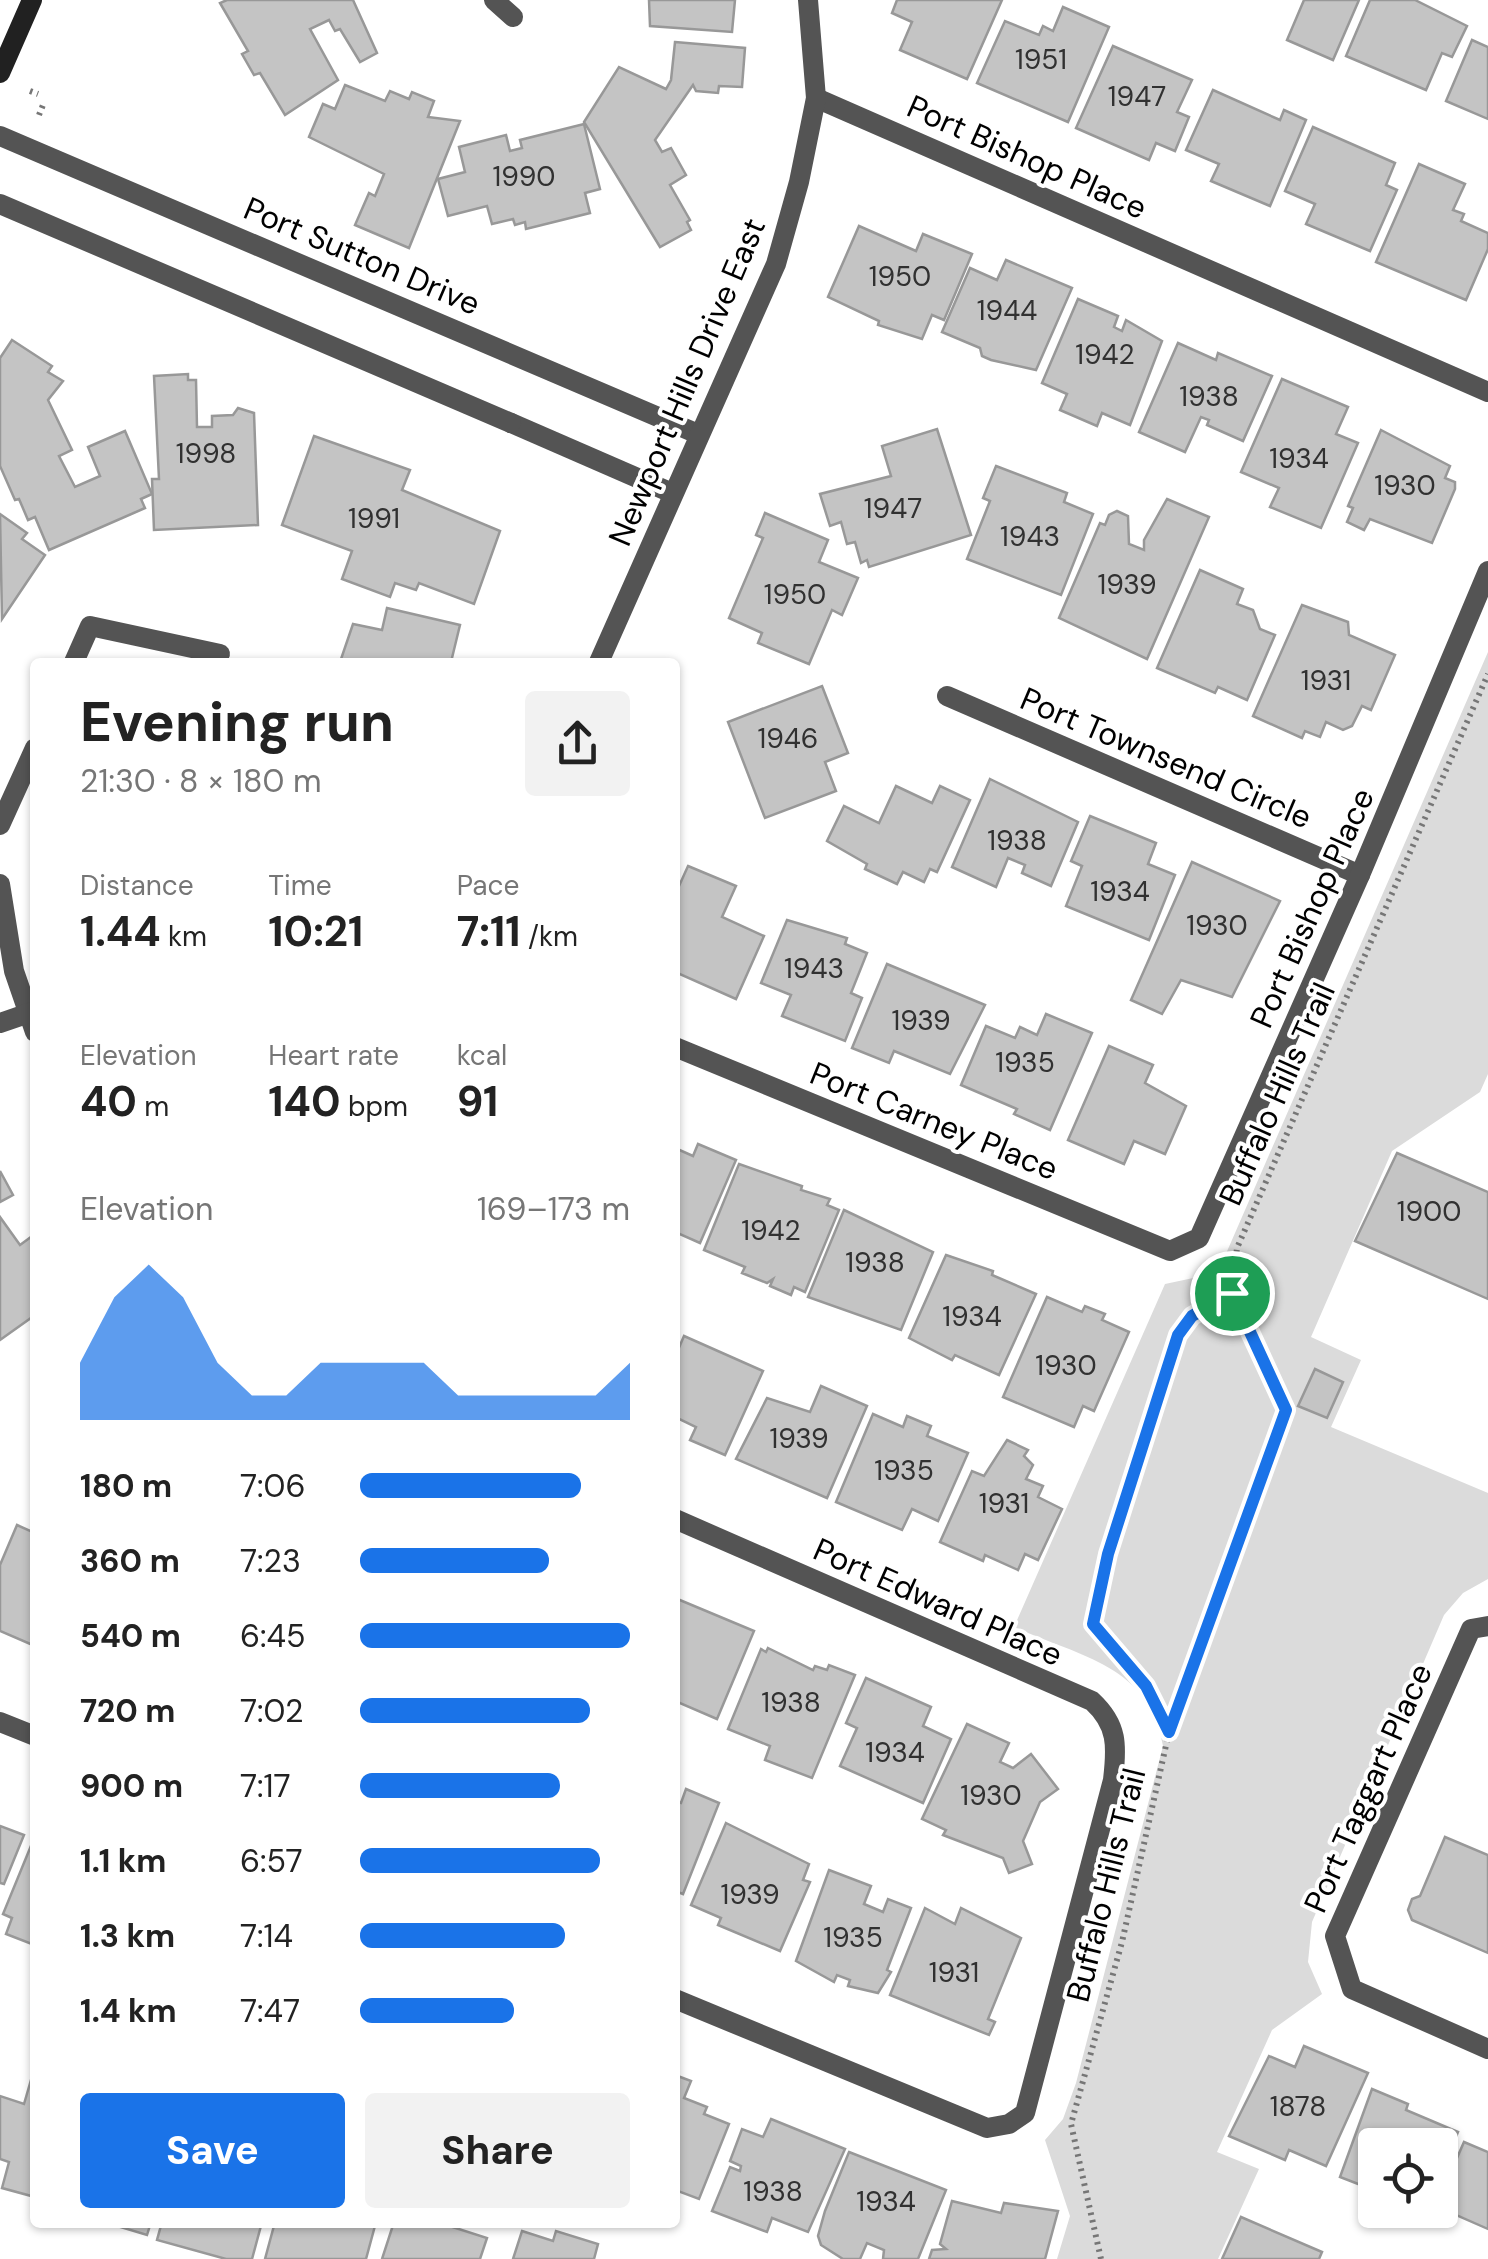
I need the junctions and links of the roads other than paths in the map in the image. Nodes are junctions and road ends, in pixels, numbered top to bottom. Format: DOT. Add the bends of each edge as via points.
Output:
graph roads {
  1 [pos="32,0"];
  2 [pos="494,0"];
  3 [pos="808,0"];
  4 [pos="513,17"];
  5 [pos="0,73"];
  6 [pos="816,98"];
  7 [pos="0,136"];
  8 [pos="0,204"];
  9 [pos="1488,392"];
  10 [pos="698,434"];
  11 [pos="672,493"];
  12 [pos="1488,571"];
  13 [pos="220,654"];
  14 [pos="76,658"];
  15 [pos="600,658"];
  16 [pos="948,696"];
  17 [pos="30,759"];
  18 [pos="0,825"];
  19 [pos="1360,875"];
  20 [pos="0,884"];
  21 [pos="30,1011"];
  22 [pos="30,1019"];
  23 [pos="0,1023"];
  24 [pos="680,1049"];
  25 [pos="1170,1251"];
  26 [pos="680,1521"];
  27 [pos="1488,1626"];
  28 [pos="0,1722"];
  29 [pos="30,1734"];
  30 [pos="680,2002"];
  31 [pos="1488,2049"];
  1 -- 5 [label="main road"];
  2 -- 4 [label="street"];
  3 -- 6 [label="street, Newport Hills Drive East"];
  6 -- 9 [label="street, Port Bishop Place"];
  6 -- 10 [label="street, Newport Hills Drive East" via="776,264"];
  7 -- 10 [label="street, Port Sutton Drive"];
  8 -- 11 [label="street"];
  10 -- 11 [label="street, Newport Hills Drive East"];
  11 -- 15 [label="street, Newport Hills Drive East"];
  12 -- 19 [label="street, Port Bishop Place"];
  13 -- 14 [label="street" via="90,626"];
  16 -- 19 [label="street, Port Townsend Circle"];
  17 -- 18 [label="street"];
  19 -- 25 [label="street, Port Bishop Place" via="1199,1238"];
  20 -- 21 [label="street" via="14,971"];
  22 -- 23 [label="street"];
  24 -- 25 [label="street, Port Carney Place"];
  26 -- 30 [label="street, Port Edward Place" via="1092,1701 1109,1716 1118,1743 1025,2113 1009,2124 987,2128"];
  27 -- 31 [label="street, Port Taggart Place" via="1471,1629 1335,1936 1352,1989"];
  28 -- 29 [label="street"];
}
